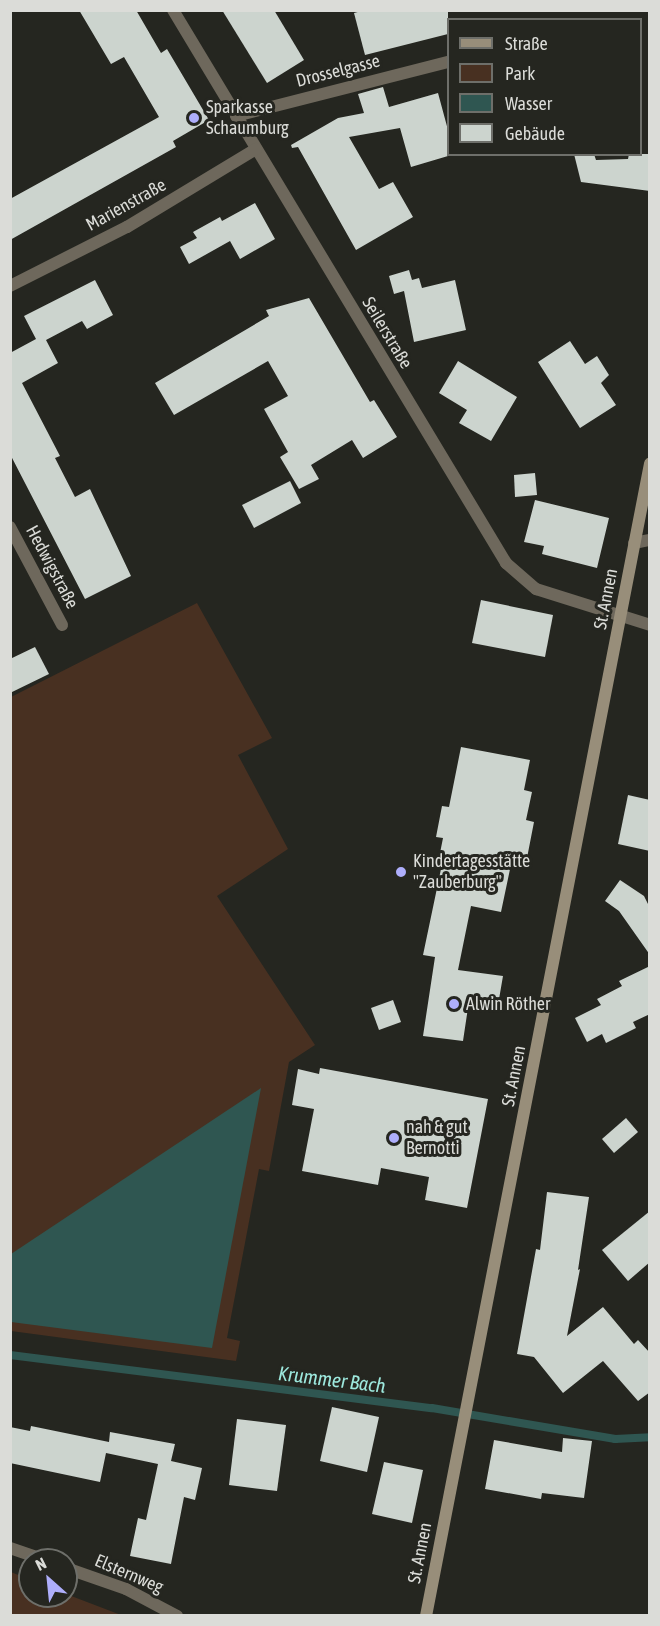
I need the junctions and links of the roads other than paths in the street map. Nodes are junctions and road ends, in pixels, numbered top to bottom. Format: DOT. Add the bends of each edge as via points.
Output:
graph roads {
  1 [pos="173,10"];
  2 [pos="447,62"];
  3 [pos="236,116"];
  4 [pos="256,149"];
  5 [pos="10,286"];
  6 [pos="650,464"];
  7 [pos="10,527"];
  8 [pos="650,540"];
  9 [pos="634,543"];
  10 [pos="621,616"];
  11 [pos="62,625"];
  12 [pos="650,625"];
  13 [pos="78,1572"];
  14 [pos="177,1616"];
  15 [pos="426,1616"];
  1 -- 3 [label="street, Seilerstraße"];
  2 -- 3 [label="street, Drosselgasse"];
  3 -- 4 [label="street, Seilerstraße"];
  4 -- 5 [label="street, Marienstraße" via="127,227"];
  4 -- 10 [label="street, Seilerstraße" via="506,563 536,589"];
  6 -- 9 [label="main road, St. Annen"];
  7 -- 11 [label="street, Hedwigstraße"];
  8 -- 9 [label="street"];
  9 -- 10 [label="main road, St. Annen"];
  10 -- 12 [label="street, Seilerstraße"];
  10 -- 15 [label="main road, St. Annen"];
  13 -- 14 [label="street, Elsternweg" via="126,1589"];
}
